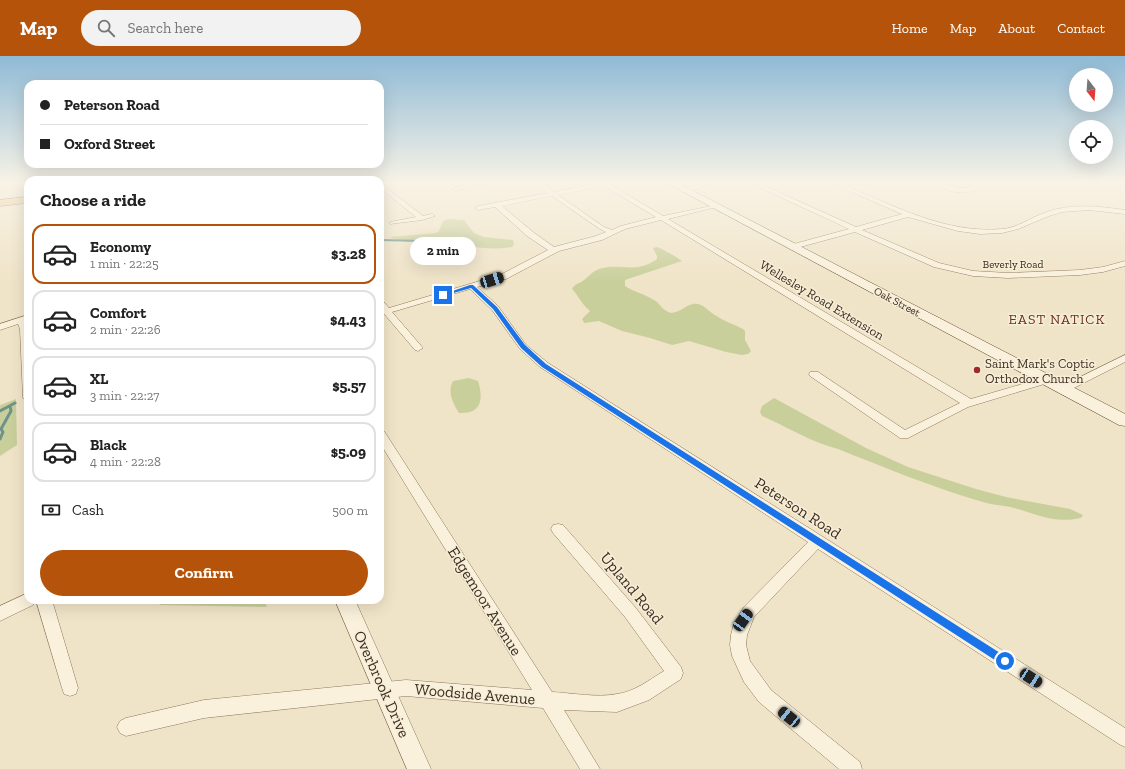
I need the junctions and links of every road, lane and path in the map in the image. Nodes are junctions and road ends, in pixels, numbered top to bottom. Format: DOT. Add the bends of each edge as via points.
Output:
graph roads {
  1 [pos="419,215"];
  2 [pos="508,215"];
  3 [pos="584,215"];
  4 [pos="657,215"];
  5 [pos="674,215"];
  6 [pos="732,215"];
  7 [pos="824,215"];
  8 [pos="906,215"];
  9 [pos="914,215"];
  10 [pos="1045,215"];
  11 [pos="432,216"];
  12 [pos="422,218"];
  13 [pos="662,218"];
  14 [pos="392,223"];
  15 [pos="856,230"];
  16 [pos="611,232"];
  17 [pos="793,247"];
  18 [pos="553,250"];
  19 [pos="1125,263"];
  20 [pos="471,286"];
  21 [pos="384,308"];
  22 [pos="387,311"];
  23 [pos="24,320"];
  24 [pos="0,327"];
  25 [pos="418,348"];
  26 [pos="1125,358"];
  27 [pos="814,374"];
  28 [pos="1047,380"];
  29 [pos="1064,389"];
  30 [pos="969,403"];
  31 [pos="1125,422"];
  32 [pos="384,440"];
  33 [pos="558,529"];
  34 [pos="818,541"];
  35 [pos="24,602"];
  36 [pos="45,604"];
  37 [pos="347,604"];
  38 [pos="0,614"];
  39 [pos="675,673"];
  40 [pos="70,688"];
  41 [pos="385,690"];
  42 [pos="547,700"];
  43 [pos="126,727"];
  44 [pos="1125,738"];
  45 [pos="419,769"];
  46 [pos="591,769"];
  47 [pos="853,769"];
  1 -- 12 [label="street"];
  2 -- 18 [label="street"];
  3 -- 16 [label="street"];
  4 -- 13 [label="street, Wellesley Road Extension"];
  5 -- 13 [label="street"];
  6 -- 17 [label="main road, Oak Street"];
  7 -- 15 [label="street, Beverly Road"];
  8 -- 15 [label="street"];
  9 -- 10 [label="street" via="947,226 994,232 1016,228"];
  11 -- 12 [label="street"];
  12 -- 14 [label="street"];
  13 -- 16 [label="street"];
  13 -- 30 [label="street, Wellesley Road Extension"];
  15 -- 17 [label="street"];
  15 -- 19 [label="street, Beverly Road" via="926,262 975,275 1020,277 1085,272 1108,269"];
  16 -- 18 [label="street" via="599,238"];
  17 -- 28 [label="main road, Oak Street"];
  18 -- 20 [label="street" via="512,273"];
  20 -- 22 [label="street"];
  20 -- 34 [label="street, Peterson Road" via="495,308 523,346 544,365"];
  21 -- 22 [label="street"];
  22 -- 25 [label="street"];
  23 -- 24 [label="street"];
  26 -- 29 [label="street"];
  27 -- 30 [label="street" via="904,435 954,408"];
  28 -- 29 [label="main road, Oak Street"];
  28 -- 30 [label="street"];
  29 -- 31 [label="main road, Oak Street"];
  32 -- 42 [label="street, Edgemoor Avenue"];
  33 -- 39 [label="street, Upland Road" via="630,612"];
  34 -- 44 [label="street, Peterson Road"];
  34 -- 47 [label="street" via="743,620 738,640 739,652 744,667 765,696"];
  35 -- 38 [label="street"];
  36 -- 40 [label="street"];
  37 -- 41 [label="street, Overbrook Drive"];
  39 -- 42 [label="street, Woodside Avenue" via="643,694 617,703 591,704"];
  41 -- 42 [label="street, Woodside Avenue" via="421,688"];
  41 -- 43 [label="street, Woodside Avenue" via="204,709"];
  41 -- 45 [label="street, Overbrook Drive"];
  42 -- 46 [label="street, Edgemoor Avenue"];
}
